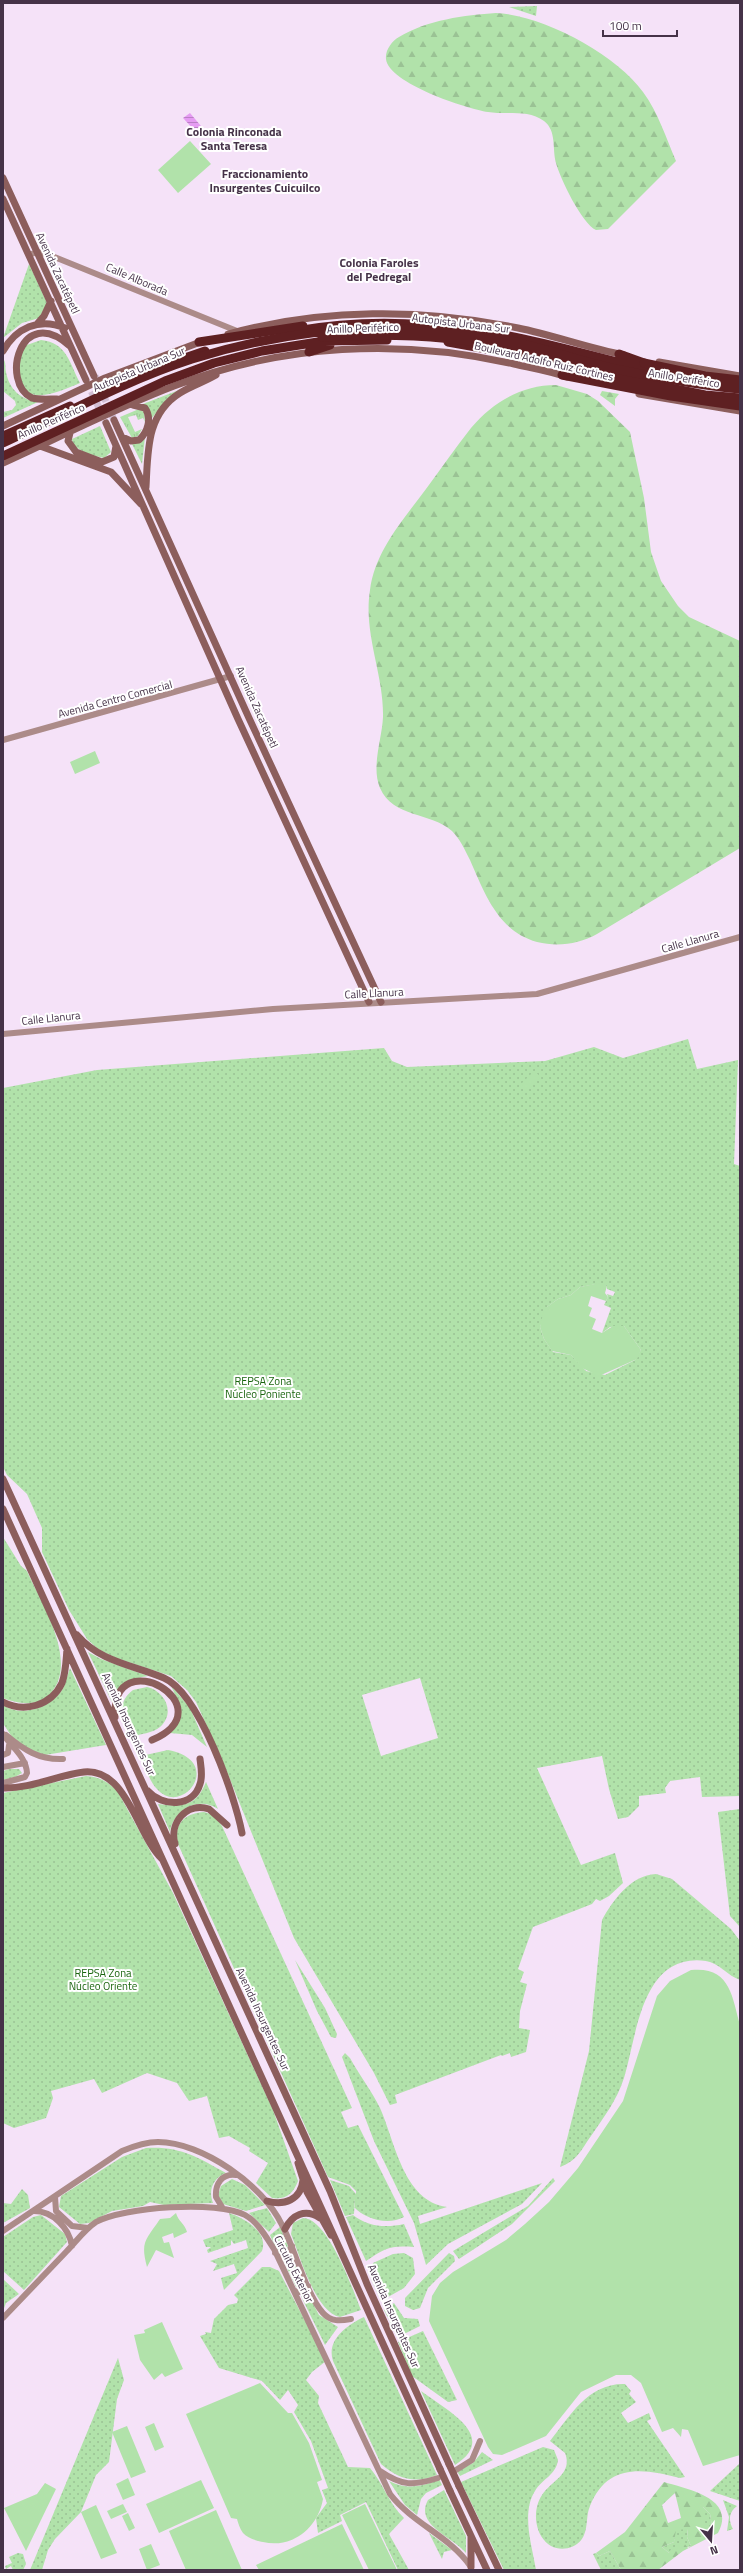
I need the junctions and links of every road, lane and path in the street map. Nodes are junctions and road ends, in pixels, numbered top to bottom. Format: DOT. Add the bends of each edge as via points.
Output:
graph roads {
  1 [pos="3,178"];
  2 [pos="3,198"];
  3 [pos="37,252"];
  4 [pos="29,255"];
  5 [pos="58,298"];
  6 [pos="50,301"];
  7 [pos="37,324"];
  8 [pos="345,325"];
  9 [pos="62,327"];
  10 [pos="237,332"];
  11 [pos="74,333"];
  12 [pos="369,340"];
  13 [pos="199,342"];
  14 [pos="71,347"];
  15 [pos="3,351"];
  16 [pos="309,352"];
  17 [pos="619,354"];
  18 [pos="226,369"];
  19 [pos="562,375"];
  20 [pos="94,376"];
  21 [pos="740,378"];
  22 [pos="86,380"];
  23 [pos="740,389"];
  24 [pos="740,394"];
  25 [pos="61,398"];
  26 [pos="740,398"];
  27 [pos="131,405"];
  28 [pos="740,406"];
  29 [pos="740,411"];
  30 [pos="114,420"];
  31 [pos="106,423"];
  32 [pos="3,426"];
  33 [pos="70,433"];
  34 [pos="3,436"];
  35 [pos="122,437"];
  36 [pos="3,443"];
  37 [pos="40,446"];
  38 [pos="116,446"];
  39 [pos="3,448"];
  40 [pos="3,456"];
  41 [pos="3,463"];
  42 [pos="146,489"];
  43 [pos="144,507"];
  44 [pos="231,676"];
  45 [pos="222,680"];
  46 [pos="3,740"];
  47 [pos="341,917"];
  48 [pos="331,921"];
  49 [pos="740,937"];
  50 [pos="370,979"];
  51 [pos="360,983"];
  52 [pos="369,1002"];
  53 [pos="381,1002"];
  54 [pos="3,1034"];
  55 [pos="3,1479"];
  56 [pos="3,1509"];
  57 [pos="70,1625"];
  58 [pos="67,1648"];
  59 [pos="3,1702"];
  60 [pos="116,1721"];
  61 [pos="3,1733"];
  62 [pos="152,1740"];
  63 [pos="9,1745"];
  64 [pos="3,1755"];
  65 [pos="63,1759"];
  66 [pos="200,1759"];
  67 [pos="24,1764"];
  68 [pos="3,1767"];
  69 [pos="3,1783"];
  70 [pos="144,1784"];
  71 [pos="3,1788"];
  72 [pos="227,1825"];
  73 [pos="242,1833"];
  74 [pos="165,1861"];
  75 [pos="182,1868"];
  76 [pos="293,2143"];
  77 [pos="238,2176"];
  78 [pos="303,2179"];
  79 [pos="55,2196"];
  80 [pos="267,2201"];
  81 [pos="222,2207"];
  82 [pos="34,2212"];
  83 [pos="321,2219"];
  84 [pos="88,2228"];
  85 [pos="285,2229"];
  86 [pos="3,2231"];
  87 [pos="72,2246"];
  88 [pos="292,2246"];
  89 [pos="275,2253"];
  90 [pos="343,2257"];
  91 [pos="308,2286"];
  92 [pos="294,2292"];
  93 [pos="3,2318"];
  94 [pos="351,2319"];
  95 [pos="480,2441"];
  96 [pos="456,2470"];
  97 [pos="380,2471"];
  98 [pos="438,2478"];
  99 [pos="471,2537"];
  100 [pos="472,2568"];
  101 [pos="487,2570"];
  102 [pos="499,2570"];
  1 -- 3 [label="main road, Avenida Zacatépetl"];
  2 -- 4 [label="main road, Avenida Zacatépetl"];
  3 -- 4 [label="street"];
  3 -- 5 [label="main road, Avenida Zacatépetl"];
  3 -- 10 [label="street, Calle Alborada" via="110,278"];
  4 -- 6 [label="main road, Avenida Zacatépetl"];
  5 -- 6 [label="main road"];
  5 -- 11 [label="main road, Avenida Zacatépetl"];
  6 -- 7 [label="main road" via="44,316"];
  6 -- 9 [label="main road, Avenida Zacatépetl"];
  7 -- 9 [label="main road"];
  7 -- 15 [label="main road" via="19,331 9,340"];
  8 -- 13 [label="highway" via="296,326"];
  8 -- 21 [label="highway, Anillo Periférico" via="421,324 459,328 562,346 662,373"];
  8 -- 34 [label="highway, Anillo Periférico" via="298,331 190,355"];
  9 -- 11 [label="main road"];
  9 -- 14 [label="main road, Avenida Zacatépetl"];
  10 -- 13 [label="main road"];
  10 -- 17 [label="main road" via="344,314 409,313 494,323"];
  11 -- 20 [label="main road, Avenida Zacatépetl"];
  12 -- 16 [label="highway" via="336,344"];
  12 -- 26 [label="highway, Anillo Periférico" via="410,339 458,344 512,353 644,384 705,395"];
  12 -- 40 [label="highway, Anillo Periférico" via="324,341 262,351 214,364 165,381"];
  13 -- 25 [label="main road" via="150,359"];
  14 -- 22 [label="main road, Avenida Zacatépetl"];
  14 -- 25 [label="main road" via="52,334 35,334 16,347 10,359 12,378 23,393 37,399"];
  16 -- 18 [label="main road, Boulevard Adolfo Ruiz Cortines" via="268,358"];
  16 -- 19 [label="main road, Boulevard Adolfo Ruiz Cortines" via="367,349 437,350"];
  17 -- 21 [label="main road"];
  17 -- 21 [label="highway, bridge" via="690,373"];
  18 -- 27 [label="main road, Boulevard Adolfo Ruiz Cortines" via="175,386"];
  18 -- 42 [label="main road" via="180,392 167,403 156,418 149,438"];
  19 -- 28 [label="highway" via="670,396"];
  19 -- 29 [label="main road, Boulevard Adolfo Ruiz Cortines" via="667,400"];
  23 -- 36 [label="highway, Autopista Urbana Sur, bridge" via="611,368 518,343 472,334 398,328 339,330 277,339 191,359 140,379"];
  24 -- 39 [label="highway, Autopista Urbana Sur, bridge" via="692,389 584,367 512,348 463,340 412,336 318,338 252,348 187,367"];
  25 -- 32 [label="main road"];
  27 -- 33 [label="main road, Boulevard Adolfo Ruiz Cortines"];
  27 -- 35 [label="main road" via="145,408 149,421 144,435 139,440 131,441"];
  30 -- 35 [label="main road, Avenida Zacatépetl"];
  31 -- 38 [label="main road, Avenida Zacatépetl"];
  33 -- 37 [label="main road, Boulevard Adolfo Ruiz Cortines"];
  33 -- 38 [label="main road" via="68,440 74,450 102,462 114,457"];
  35 -- 42 [label="main road, Avenida Zacatépetl"];
  37 -- 41 [label="main road, Boulevard Adolfo Ruiz Cortines"];
  37 -- 43 [label="main road" via="111,472"];
  38 -- 43 [label="main road, Avenida Zacatépetl"];
  42 -- 44 [label="main road, Avenida Zacatépetl"];
  43 -- 45 [label="main road, Avenida Zacatépetl"];
  44 -- 45 [label="street, Avenida Centro Comercial"];
  44 -- 47 [label="main road, Avenida Zacatépetl"];
  45 -- 46 [label="street, Avenida Centro Comercial"];
  45 -- 48 [label="main road, Avenida Zacatépetl"];
  47 -- 48 [label="main road"];
  47 -- 50 [label="main road, Avenida Zacatépetl"];
  48 -- 51 [label="main road, Avenida Zacatépetl"];
  49 -- 53 [label="street, Calle Llanura" via="537,994"];
  50 -- 51 [label="main road"];
  50 -- 53 [label="main road, Avenida Zacatépetl"];
  51 -- 52 [label="main road, Avenida Zacatépetl"];
  52 -- 53 [label="street, Calle Llanura"];
  52 -- 54 [label="street, Calle Llanura" via="55,1027"];
  55 -- 57 [label="main road, Avenida Insurgentes Sur"];
  56 -- 58 [label="main road, Avenida Insurgentes Sur"];
  57 -- 60 [label="main road, Avenida Insurgentes Sur"];
  57 -- 73 [label="main road" via="84,1643 100,1656 164,1678 186,1696 208,1738 234,1799"];
  58 -- 59 [label="main road" via="64,1678 49,1699 27,1707"];
  58 -- 74 [label="main road, Avenida Insurgentes Sur"];
  60 -- 62 [label="main road" via="116,1704 128,1686 147,1681 161,1685 174,1700 176,1717 168,1730"];
  60 -- 70 [label="main road, Avenida Insurgentes Sur"];
  61 -- 63 [label="street"];
  61 -- 65 [label="street" via="32,1754"];
  63 -- 64 [label="street" via="8,1753"];
  63 -- 67 [label="street" via="22,1756"];
  66 -- 70 [label="main road" via="201,1783 195,1793 184,1801 163,1802 151,1794"];
  67 -- 68 [label="street"];
  67 -- 69 [label="street" via="27,1773 24,1777"];
  70 -- 75 [label="main road, Avenida Insurgentes Sur"];
  71 -- 74 [label="main road" via="85,1772 102,1775 119,1788 149,1844"];
  72 -- 75 [label="main road" via="217,1814 206,1808 190,1810 180,1817 174,1826 173,1836"];
  74 -- 76 [label="main road, Avenida Insurgentes Sur"];
  75 -- 102 [label="main road, Avenida Insurgentes Sur, bridge" via="330,2191 381,2315"];
  76 -- 78 [label="main road"];
  76 -- 90 [label="main road, Avenida Insurgentes Sur"];
  77 -- 79 [label="street, Circuito Exterior" via="189,2148 157,2142 122,2151"];
  77 -- 80 [label="street, Circuito Exterior"];
  77 -- 81 [label="street" via="225,2176 218,2183 216,2197"];
  78 -- 80 [label="main road" via="299,2193 290,2201"];
  78 -- 83 [label="main road"];
  79 -- 82 [label="street, Circuito Exterior"];
  79 -- 84 [label="street" via="56,2210 72,2226"];
  80 -- 85 [label="street, Circuito Exterior"];
  81 -- 84 [label="street, Circuito Exterior" via="131,2212 108,2217"];
  81 -- 89 [label="street, Circuito Exterior" via="241,2213 252,2220"];
  82 -- 86 [label="street, Circuito Exterior"];
  82 -- 87 [label="street" via="47,2213 67,2230"];
  83 -- 85 [label="main road" via="310,2214 298,2214 290,2220"];
  83 -- 90 [label="main road"];
  84 -- 87 [label="street, Circuito Exterior"];
  85 -- 88 [label="street, Circuito Exterior"];
  87 -- 93 [label="street, Circuito Exterior"];
  88 -- 89 [label="street" via="286,2254"];
  88 -- 91 [label="street, Circuito Exterior"];
  89 -- 92 [label="street, Circuito Exterior"];
  90 -- 99 [label="main road, Avenida Insurgentes Sur, bridge"];
  91 -- 92 [label="street" via="305,2291"];
  91 -- 94 [label="street, Circuito Exterior" via="323,2314 331,2319"];
  92 -- 97 [label="street, Circuito Exterior"];
  95 -- 96 [label="street" via="472,2460"];
  97 -- 98 [label="street" via="393,2480 406,2484 419,2484"];
  97 -- 100 [label="street, Circuito Exterior" via="390,2494 401,2508 452,2544"];
  99 -- 100 [label="main road"];
  99 -- 101 [label="main road, Avenida Insurgentes Sur"];
}
